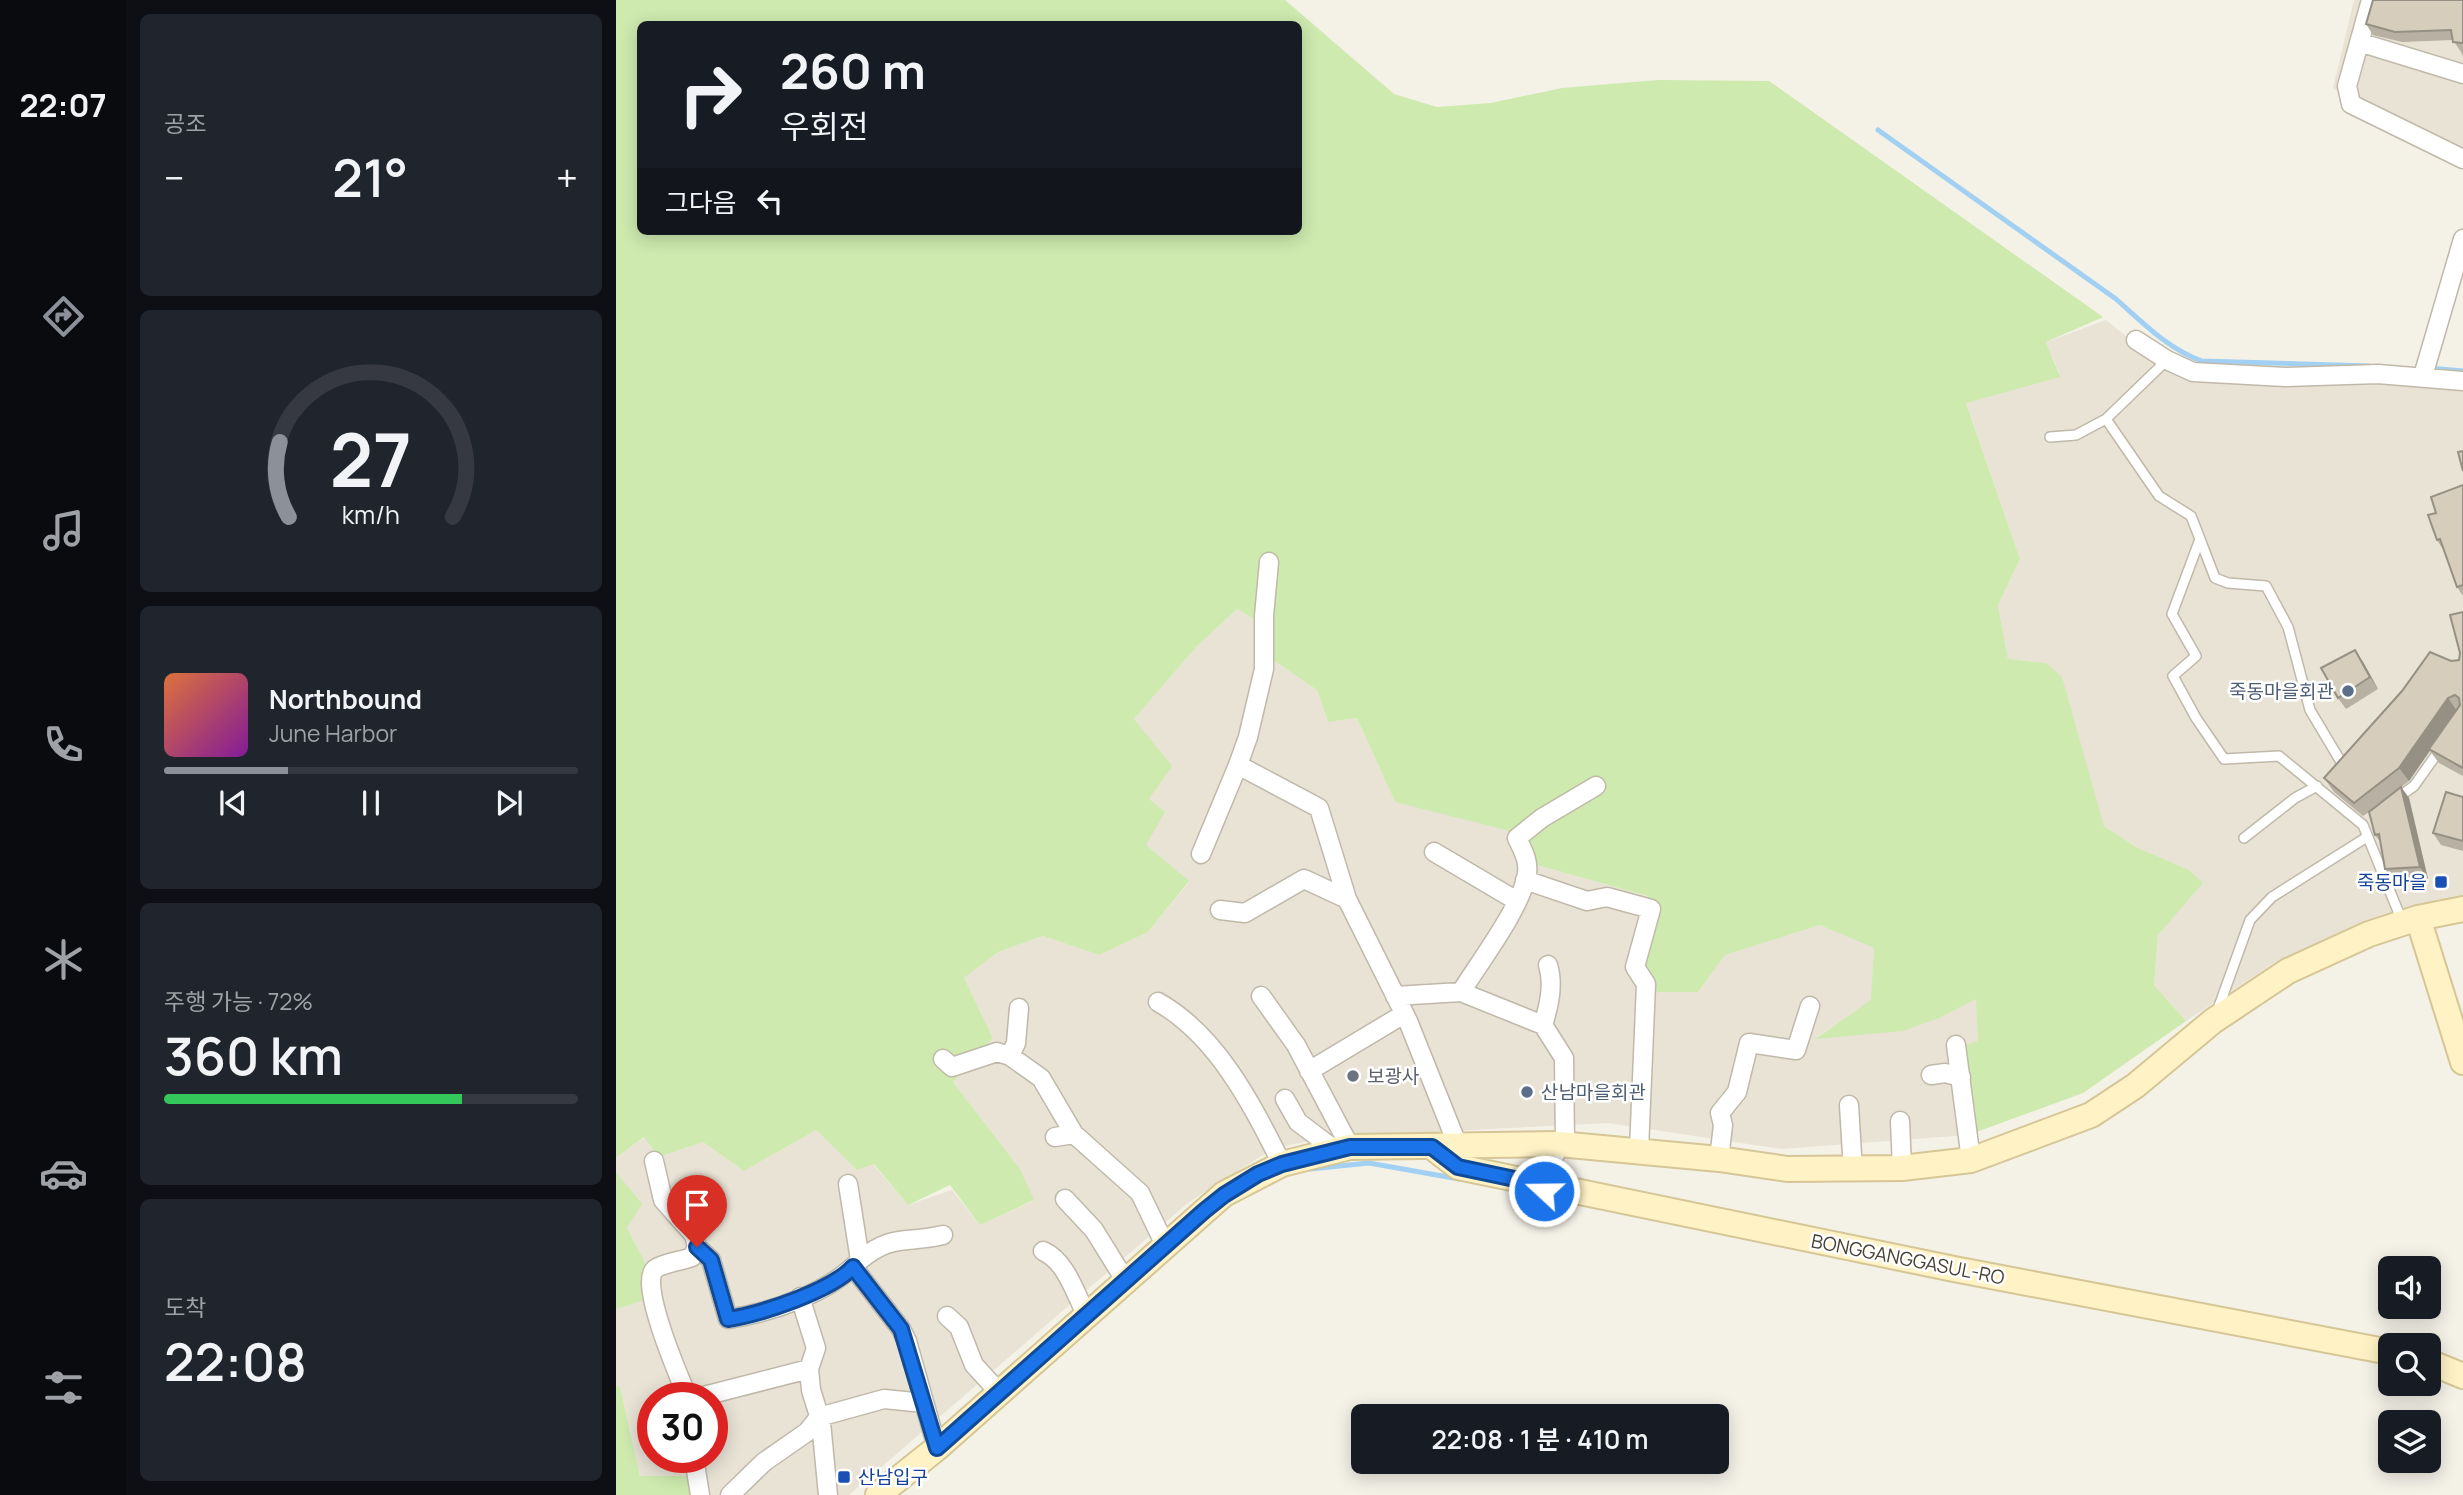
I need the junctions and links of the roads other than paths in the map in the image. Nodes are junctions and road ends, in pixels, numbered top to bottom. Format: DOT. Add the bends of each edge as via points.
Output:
graph roads {
  1 [pos="2371,0"];
  2 [pos="2362,43"];
  3 [pos="2463,74"];
  4 [pos="2463,159"];
  5 [pos="2463,239"];
  6 [pos="2136,340"];
  7 [pos="2167,360"];
  8 [pos="2423,376"];
  9 [pos="2463,381"];
  10 [pos="2106,419"];
  11 [pos="2050,437"];
  12 [pos="2200,540"];
  13 [pos="1269,562"];
  14 [pos="2449,737"];
  15 [pos="2353,758"];
  16 [pos="1238,765"];
  17 [pos="2331,781"];
  18 [pos="1596,786"];
  19 [pos="2386,806"];
  20 [pos="2367,836"];
  21 [pos="2244,838"];
  22 [pos="1434,852"];
  23 [pos="1201,854"];
  24 [pos="1526,877"];
  25 [pos="1347,899"];
  26 [pos="1517,901"];
  27 [pos="2463,909"];
  28 [pos="1220,910"];
  29 [pos="2410,920"];
  30 [pos="1548,965"];
  31 [pos="1461,992"];
  32 [pos="1261,996"];
  33 [pos="1395,996"];
  34 [pos="1158,1002"];
  35 [pos="1811,1006"];
  36 [pos="1019,1009"];
  37 [pos="1404,1014"];
  38 [pos="2213,1021"];
  39 [pos="1543,1025"];
  40 [pos="1956,1045"];
  41 [pos="1010,1056"];
  42 [pos="943,1059"];
  43 [pos="2463,1062"];
  44 [pos="1310,1071"];
  45 [pos="1931,1075"];
  46 [pos="1961,1077"];
  47 [pos="1285,1099"];
  48 [pos="1849,1105"];
  49 [pos="1900,1121"];
  50 [pos="1074,1134"];
  51 [pos="1055,1137"];
  52 [pos="1562,1144"];
  53 [pos="1458,1146"];
  54 [pos="1432,1147"];
  55 [pos="1343,1148"];
  56 [pos="1639,1150"];
  57 [pos="1719,1158"];
  58 [pos="1971,1160"];
  59 [pos="654,1161"];
  60 [pos="1282,1164"];
  61 [pos="1902,1168"];
  62 [pos="1853,1171"];
  63 [pos="848,1184"];
  64 [pos="1545,1193"];
  65 [pos="1065,1199"];
  66 [pos="943,1235"];
  67 [pos="1165,1245"];
  68 [pos="697,1247"];
  69 [pos="1043,1251"];
  70 [pos="856,1264"];
  71 [pos="1125,1280"];
  72 [pos="800,1297"];
  73 [pos="1086,1314"];
  74 [pos="947,1316"];
  75 [pos="2378,1350"];
  76 [pos="2441,1367"];
  77 [pos="809,1369"];
  78 [pos="2463,1376"];
  79 [pos="681,1382"];
  80 [pos="728,1390"];
  81 [pos="998,1391"];
  82 [pos="924,1403"];
  83 [pos="820,1418"];
  84 [pos="937,1448"];
  85 [pos="696,1473"];
  86 [pos="699,1495"];
  87 [pos="730,1495"];
  88 [pos="828,1495"];
  89 [pos="878,1495"];
  1 -- 2 [label="street"];
  2 -- 3 [label="street"];
  2 -- 4 [label="street" via="2347,86 2351,104"];
  5 -- 8 [label="street"];
  6 -- 7 [label="street"];
  7 -- 8 [label="street" via="2193,372"];
  7 -- 10 [label="lane"];
  8 -- 9 [label="street"];
  10 -- 11 [label="lane" via="2076,435"];
  10 -- 12 [label="lane" via="2160,496 2191,516"];
  12 -- 17 [label="lane" via="2215,578 2266,586 2288,627"];
  12 -- 17 [label="lane" via="2172,614 2196,656 2173,676 2224,759 2279,756"];
  13 -- 16 [label="street" via="1264,669"];
  14 -- 19 [label="lane" via="2414,786"];
  15 -- 17 [label="lane"];
  16 -- 23 [label="street"];
  16 -- 25 [label="street" via="1319,808"];
  17 -- 20 [label="lane" via="2366,822"];
  17 -- 21 [label="lane" via="2295,798"];
  18 -- 24 [label="street" via="1517,838 1527,860"];
  20 -- 29 [label="lane"];
  20 -- 38 [label="lane" via="2272,897 2250,920"];
  22 -- 26 [label="street"];
  24 -- 26 [label="street"];
  24 -- 56 [label="street" via="1587,901 1607,897 1651,909 1635,967 1646,984"];
  25 -- 28 [label="street" via="1304,879 1245,913"];
  25 -- 33 [label="street"];
  26 -- 31 [label="street"];
  27 -- 29 [label="street"];
  29 -- 38 [label="street" via="2288,971"];
  29 -- 43 [label="street"];
  30 -- 39 [label="street" via="1550,1005"];
  31 -- 33 [label="street"];
  31 -- 39 [label="street"];
  32 -- 44 [label="street"];
  33 -- 37 [label="street"];
  34 -- 60 [label="street" via="1182,1016 1234,1078"];
  35 -- 57 [label="street" via="1796,1050 1749,1043 1737,1092 1720,1113"];
  36 -- 41 [label="street"];
  37 -- 44 [label="street"];
  37 -- 53 [label="street"];
  38 -- 58 [label="street" via="2135,1086 2091,1115"];
  39 -- 52 [label="street" via="1564,1059"];
  40 -- 46 [label="street"];
  41 -- 42 [label="street" via="997,1052 952,1067"];
  41 -- 50 [label="street" via="1041,1078"];
  44 -- 55 [label="street"];
  45 -- 46 [label="street"];
  46 -- 58 [label="street"];
  47 -- 55 [label="street" via="1298,1122"];
  48 -- 62 [label="street"];
  49 -- 61 [label="street"];
  50 -- 51 [label="street"];
  50 -- 67 [label="street" via="1140,1193"];
  52 -- 53 [label="street"];
  52 -- 56 [label="street"];
  52 -- 64 [label="street"];
  53 -- 54 [label="street"];
  54 -- 55 [label="street"];
  54 -- 64 [label="street, BONGGANGGASUL-RO" via="1458,1167"];
  55 -- 60 [label="street"];
  56 -- 57 [label="street"];
  57 -- 62 [label="street" via="1787,1169"];
  58 -- 61 [label="street"];
  59 -- 68 [label="street" via="663,1200 694,1235"];
  60 -- 67 [label="street" via="1224,1195"];
  61 -- 62 [label="street"];
  63 -- 70 [label="street"];
  64 -- 75 [label="street, BONGGANGGASUL-RO"];
  65 -- 71 [label="street" via="1094,1230"];
  66 -- 70 [label="street" via="918,1241 901,1238"];
  67 -- 71 [label="street"];
  68 -- 72 [label="street" via="711,1260 728,1319 754,1315"];
  68 -- 79 [label="street" via="692,1257 656,1268 652,1274 652,1292 668,1353"];
  69 -- 73 [label="street" via="1061,1265"];
  70 -- 72 [label="street" via="846,1275"];
  70 -- 82 [label="street" via="901,1329"];
  71 -- 73 [label="street"];
  72 -- 77 [label="street" via="816,1348"];
  73 -- 81 [label="street"];
  74 -- 81 [label="street" via="959,1327 974,1365"];
  76 -- 78 [label="street"];
  77 -- 80 [label="street"];
  77 -- 83 [label="street"];
  81 -- 84 [label="street"];
  82 -- 83 [label="street" via="884,1399"];
  82 -- 84 [label="street"];
  83 -- 87 [label="street"];
  83 -- 88 [label="street"];
  84 -- 89 [label="street"];
  85 -- 86 [label="street"];
}
